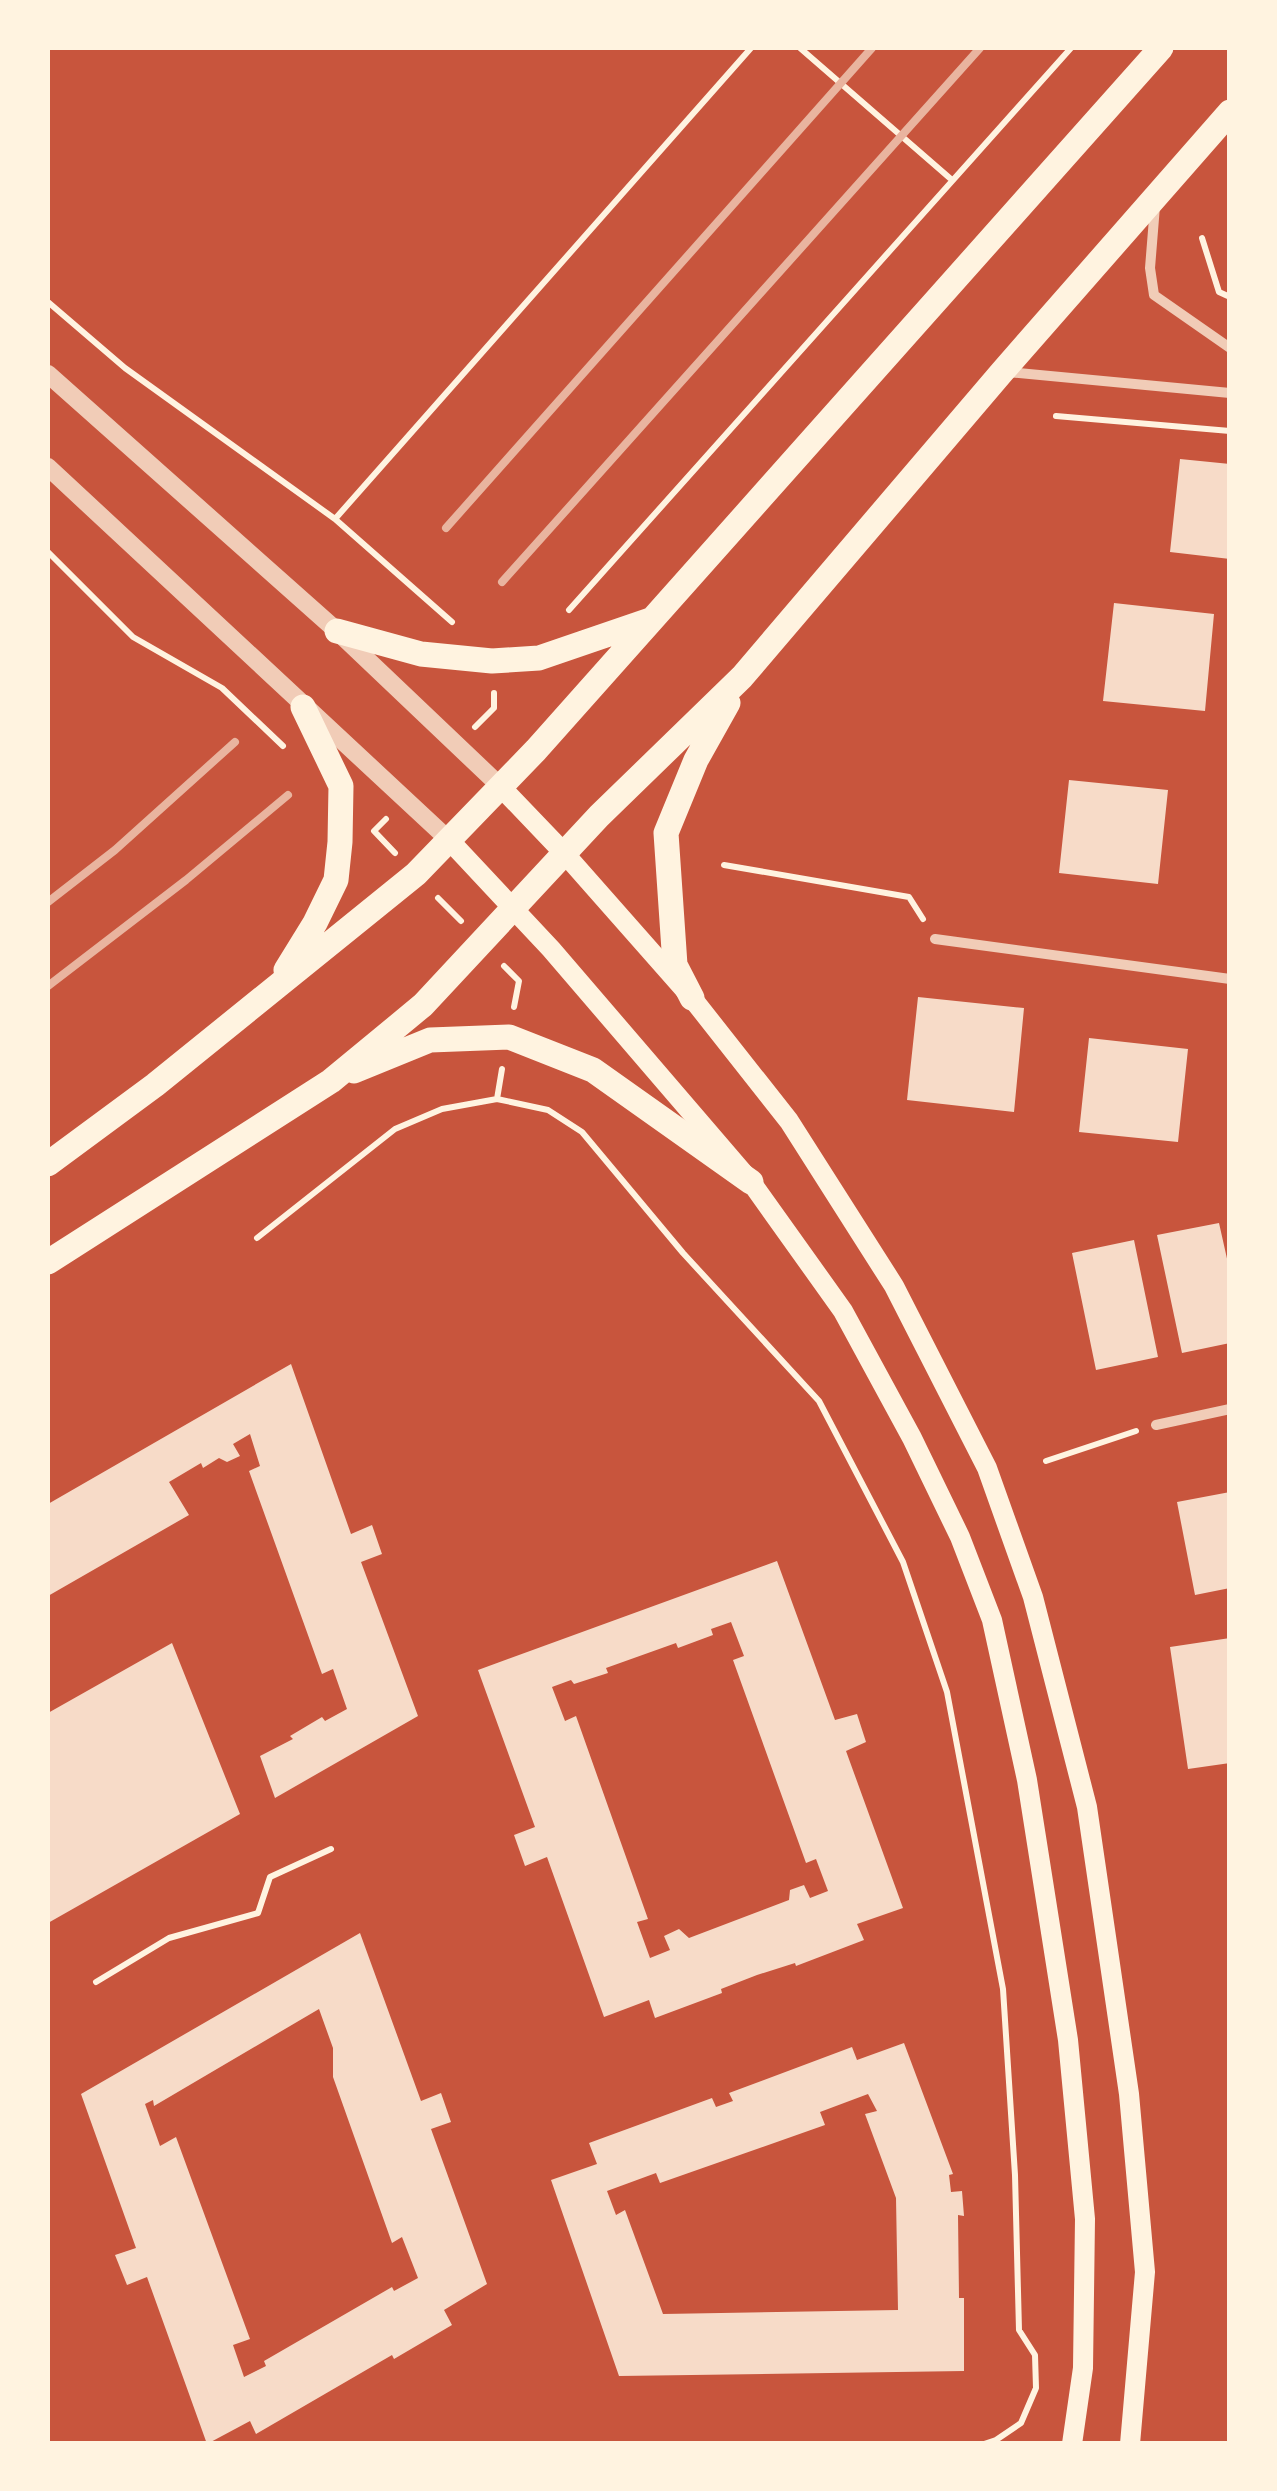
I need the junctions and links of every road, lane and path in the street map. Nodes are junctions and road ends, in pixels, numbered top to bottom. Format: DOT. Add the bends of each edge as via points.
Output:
graph roads {
  1 [pos="751,48"];
  2 [pos="800,48"];
  3 [pos="1071,48"];
  4 [pos="1161,48"];
  5 [pos="1230,112"];
  6 [pos="952,180"];
  7 [pos="1156,195"];
  8 [pos="1202,238"];
  9 [pos="1230,297"];
  10 [pos="48,302"];
  11 [pos="1230,348"];
  12 [pos="1002,372"];
  13 [pos="48,374"];
  14 [pos="1230,393"];
  15 [pos="1056,416"];
  16 [pos="1230,431"];
  17 [pos="48,467"];
  18 [pos="335,519"];
  19 [pos="48,552"];
  20 [pos="562,618"];
  21 [pos="650,620"];
  22 [pos="466,629"];
  23 [pos="338,631"];
  24 [pos="742,677"];
  25 [pos="303,707"];
  26 [pos="286,748"];
  27 [pos="500,786"];
  28 [pos="450,841"];
  29 [pos="565,854"];
  30 [pos="724,865"];
  31 [pos="513,910"];
  32 [pos="935,939"];
  33 [pos="1230,978"];
  34 [pos="276,987"];
  35 [pos="692,998"];
  36 [pos="331,1081"];
  37 [pos="48,1164"];
  38 [pos="751,1182"];
  39 [pos="257,1238"];
  40 [pos="48,1262"];
  41 [pos="1230,1410"];
  42 [pos="1156,1425"];
  43 [pos="1046,1461"];
  44 [pos="330,1849"];
  45 [pos="96,1982"];
  46 [pos="996,2442"];
  47 [pos="984,2444"];
  48 [pos="1072,2444"];
  49 [pos="1130,2444"];
  1 -- 18 [label="path"];
  2 -- 6 [label="path"];
  3 -- 6 [label="path"];
  4 -- 21 [label="main road"];
  5 -- 7 [label="main road"];
  6 -- 20 [label="path"];
  7 -- 11 [label="street" via="1154,295"];
  7 -- 12 [label="main road"];
  8 -- 9 [label="path" via="1219,292"];
  10 -- 18 [label="path" via="125,368"];
  12 -- 14 [label="street"];
  12 -- 24 [label="main road"];
  13 -- 23 [label="street"];
  15 -- 16 [label="path"];
  17 -- 25 [label="street"];
  18 -- 22 [label="path"];
  19 -- 26 [label="path" via="133,637 222,688"];
  21 -- 23 [label="main road" via="539,658 492,661 421,654"];
  21 -- 27 [label="main road"];
  23 -- 27 [label="street"];
  24 -- 29 [label="main road"];
  24 -- 35 [label="main road" via="696,760 666,833 675,966"];
  25 -- 28 [label="street"];
  25 -- 34 [label="main road" via="340,786 340,842 336,880"];
  27 -- 28 [label="main road"];
  27 -- 29 [label="main road"];
  28 -- 31 [label="main road"];
  28 -- 34 [label="main road"];
  29 -- 31 [label="main road"];
  29 -- 35 [label="main road"];
  30 -- 32 [label="path" via="909,897"];
  31 -- 36 [label="main road" via="423,1005"];
  31 -- 38 [label="main road"];
  32 -- 33 [label="street"];
  34 -- 37 [label="main road"];
  35 -- 49 [label="main road" via="789,1121 894,1286 987,1468 1033,1597 1087,1807 1130,2094 1145,2272"];
  36 -- 38 [label="main road" via="430,1040 508,1037 593,1070"];
  36 -- 40 [label="main road"];
  38 -- 48 [label="main road" via="852,1326 960,1537 992,1620 1068,2040 1084,2219 1083,2368"];
  39 -- 46 [label="path" via="395,1129 442,1109 497,1099 548,1110 582,1132 819,1401 904,1562 947,1692 1003,1990 1019,2330 1035,2355 1036,2388 1021,2423"];
  41 -- 42 [label="street"];
  42 -- 43 [label="path"];
  44 -- 45 [label="path" via="270,1877 258,1913 168,1938"];
  46 -- 47 [label="path"];
}
